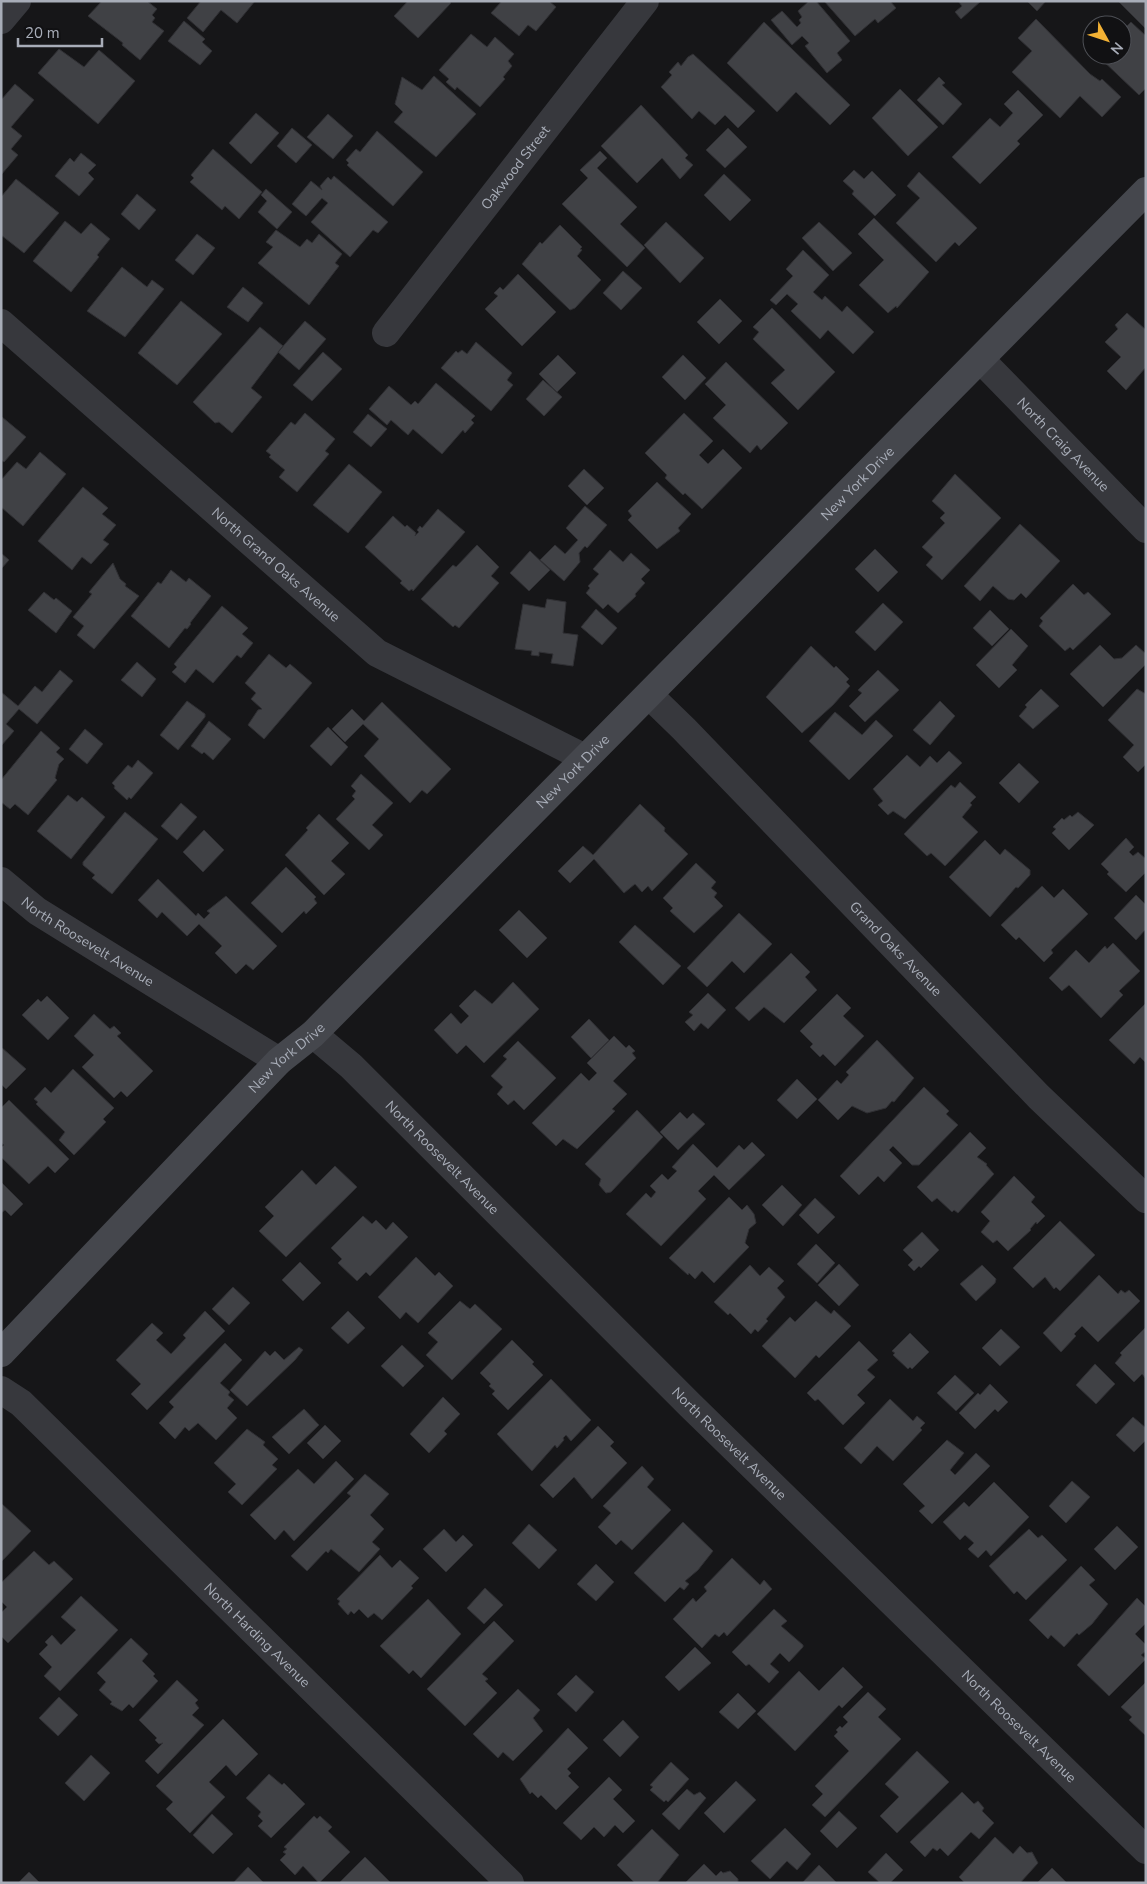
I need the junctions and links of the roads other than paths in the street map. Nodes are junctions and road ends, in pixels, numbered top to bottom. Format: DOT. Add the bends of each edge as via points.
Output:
graph roads {
  1 [pos="17,1"];
  2 [pos="645,1"];
  3 [pos="1,20"];
  4 [pos="1146,191"];
  5 [pos="1,323"];
  6 [pos="386,333"];
  7 [pos="981,360"];
  8 [pos="1146,528"];
  9 [pos="649,695"];
  10 [pos="585,758"];
  11 [pos="1,881"];
  12 [pos="313,1034"];
  13 [pos="279,1061"];
  14 [pos="1146,1200"];
  15 [pos="1,1353"];
  16 [pos="1,1390"];
  17 [pos="1146,1850"];
  18 [pos="510,1883"];
  1 -- 3 [label="street"];
  2 -- 6 [label="street, Oakwood Street"];
  4 -- 7 [label="street, New York Drive"];
  5 -- 10 [label="street, North Grand Oaks Avenue" via="377,653"];
  7 -- 8 [label="street, North Craig Avenue"];
  7 -- 9 [label="street, New York Drive"];
  9 -- 10 [label="street, New York Drive"];
  9 -- 14 [label="street, Grand Oaks Avenue" via="1039,1097"];
  10 -- 12 [label="street, New York Drive"];
  11 -- 13 [label="street, North Roosevelt Avenue" via="37,911"];
  12 -- 13 [label="street, New York Drive"];
  12 -- 17 [label="street, North Roosevelt Avenue" via="351,1066 719,1434"];
  13 -- 15 [label="street, New York Drive"];
  16 -- 18 [label="street, North Harding Avenue" via="21,1403"];
}
